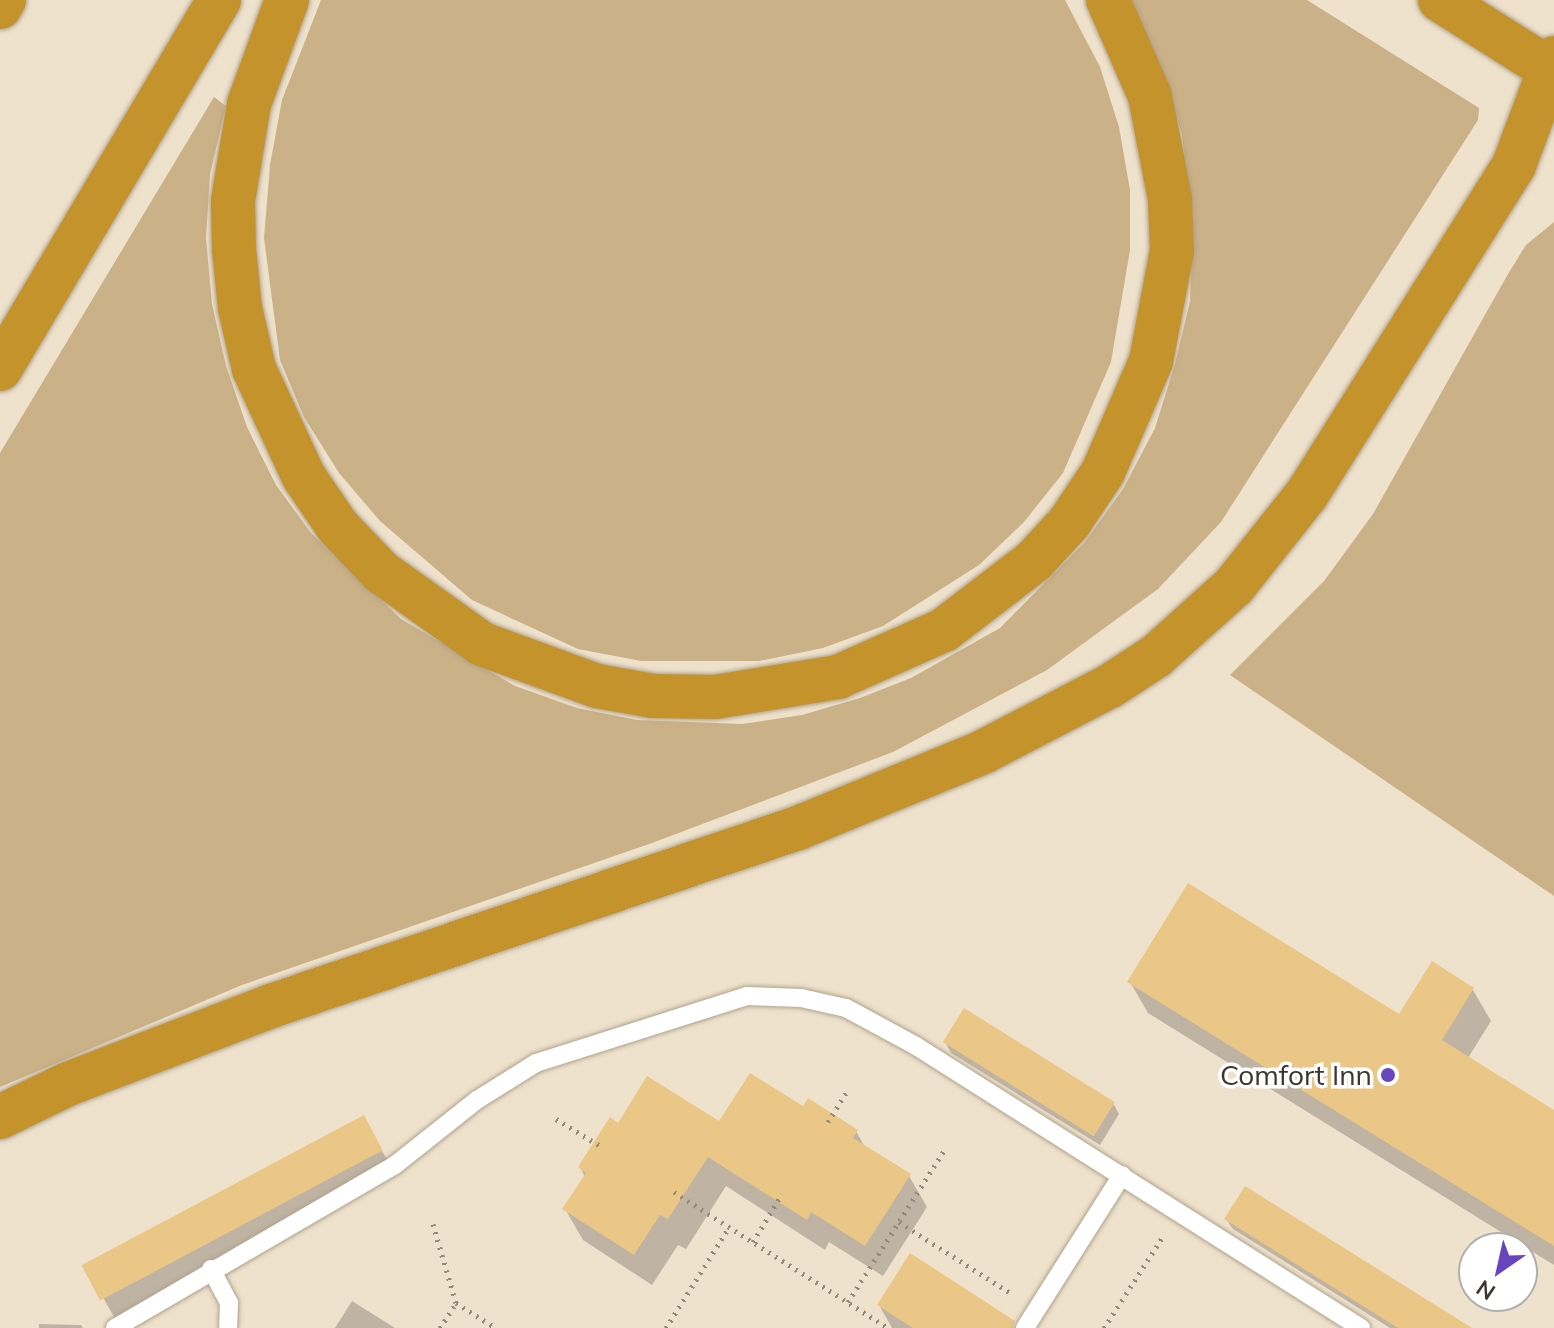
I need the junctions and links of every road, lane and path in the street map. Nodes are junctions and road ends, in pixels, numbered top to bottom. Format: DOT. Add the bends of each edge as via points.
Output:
graph roads {
  1 [pos="4,0"];
  2 [pos="219,0"];
  3 [pos="287,0"];
  4 [pos="1108,0"];
  5 [pos="1440,0"];
  6 [pos="0,7"];
  7 [pos="1553,66"];
  8 [pos="0,369"];
  9 [pos="848,1090"];
  10 [pos="0,1117"];
  11 [pos="556,1119"];
  12 [pos="828,1122"];
  13 [pos="602,1147"];
  14 [pos="944,1151"];
  15 [pos="1122,1175"];
  16 [pos="674,1192"];
  17 [pos="782,1194"];
  18 [pos="899,1222"];
  19 [pos="433,1224"];
  20 [pos="729,1227"];
  21 [pos="1164,1234"];
  22 [pos="753,1242"];
  23 [pos="211,1269"];
  24 [pos="1020,1298"];
  25 [pos="848,1302"];
  26 [pos="456,1303"];
  27 [pos="115,1328"];
  28 [pos="228,1328"];
  29 [pos="440,1328"];
  30 [pos="496,1328"];
  31 [pos="666,1328"];
  32 [pos="888,1328"];
  33 [pos="1025,1328"];
  34 [pos="1104,1328"];
  35 [pos="1361,1328"];
  1 -- 6 [label="highway"];
  2 -- 8 [label="highway"];
  3 -- 4 [label="highway" via="249,104 233,201 234,249 254,369 304,477 338,527 381,572 482,644 597,686 653,696 715,697 838,677 894,657 944,630 1034,561 1103,472 1151,361 1172,251 1170,199 1150,96"];
  5 -- 7 [label="highway"];
  7 -- 10 [label="highway" via="1514,165 1307,494 1234,586 1156,656 1110,686 921,779 798,828 271,1006 68,1084"];
  9 -- 12 [label="path"];
  11 -- 13 [label="path"];
  14 -- 18 [label="path"];
  15 -- 23 [label="lane" via="846,1008 801,998 747,996 536,1063 477,1100 395,1165"];
  15 -- 33 [label="lane"];
  15 -- 35 [label="lane"];
  16 -- 20 [label="path"];
  17 -- 22 [label="path"];
  18 -- 24 [label="path"];
  18 -- 25 [label="path"];
  19 -- 26 [label="path"];
  20 -- 22 [label="path"];
  20 -- 31 [label="path"];
  21 -- 34 [label="path"];
  22 -- 25 [label="path"];
  23 -- 27 [label="lane"];
  23 -- 28 [label="lane" via="229,1303"];
  25 -- 32 [label="path"];
  26 -- 29 [label="path"];
  26 -- 30 [label="path"];
}
